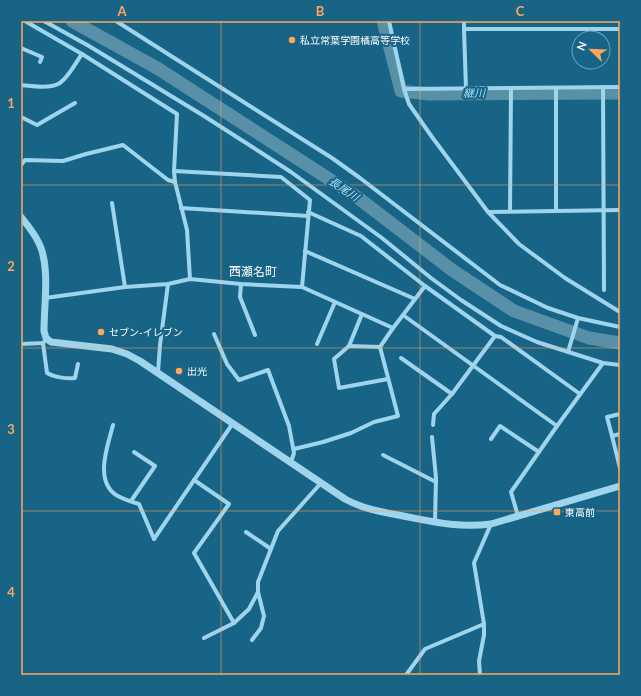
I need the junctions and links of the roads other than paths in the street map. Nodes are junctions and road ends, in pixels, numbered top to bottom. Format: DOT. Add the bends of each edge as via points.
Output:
graph roads {
  1 [pos="25,21"];
  2 [pos="44,21"];
  3 [pos="116,21"];
  4 [pos="389,21"];
  5 [pos="464,21"];
  6 [pos="464,29"];
  7 [pos="620,29"];
  8 [pos="21,48"];
  9 [pos="82,54"];
  10 [pos="40,62"];
  11 [pos="21,85"];
  12 [pos="603,87"];
  13 [pos="620,87"];
  14 [pos="511,88"];
  15 [pos="556,88"];
  16 [pos="404,89"];
  17 [pos="466,89"];
  18 [pos="75,103"];
  19 [pos="21,117"];
  20 [pos="21,165"];
  21 [pos="174,171"];
  22 [pos="175,182"];
  23 [pos="112,203"];
  24 [pos="182,208"];
  25 [pos="604,210"];
  26 [pos="620,210"];
  27 [pos="510,211"];
  28 [pos="556,211"];
  29 [pos="488,212"];
  30 [pos="308,214"];
  31 [pos="21,217"];
  32 [pos="305,251"];
  33 [pos="190,279"];
  34 [pos="168,284"];
  35 [pos="241,284"];
  36 [pos="425,286"];
  37 [pos="125,287"];
  38 [pos="302,287"];
  39 [pos="604,290"];
  40 [pos="45,298"];
  41 [pos="415,299"];
  42 [pos="334,302"];
  43 [pos="620,312"];
  44 [pos="362,314"];
  45 [pos="403,315"];
  46 [pos="578,318"];
  47 [pos="620,327"];
  48 [pos="393,328"];
  49 [pos="214,334"];
  50 [pos="255,335"];
  51 [pos="495,336"];
  52 [pos="45,340"];
  53 [pos="21,344"];
  54 [pos="317,344"];
  55 [pos="349,346"];
  56 [pos="380,347"];
  57 [pos="568,352"];
  58 [pos="401,358"];
  59 [pos="603,363"];
  60 [pos="78,364"];
  61 [pos="474,365"];
  62 [pos="620,365"];
  63 [pos="158,372"];
  64 [pos="388,379"];
  65 [pos="452,394"];
  66 [pos="580,394"];
  67 [pos="620,414"];
  68 [pos="233,423"];
  69 [pos="113,425"];
  70 [pos="432,425"];
  71 [pos="557,426"];
  72 [pos="620,434"];
  73 [pos="612,436"];
  74 [pos="432,437"];
  75 [pos="491,439"];
  76 [pos="294,450"];
  77 [pos="134,452"];
  78 [pos="539,452"];
  79 [pos="383,455"];
  80 [pos="291,462"];
  81 [pos="620,468"];
  82 [pos="194,480"];
  83 [pos="436,482"];
  84 [pos="321,483"];
  85 [pos="620,486"];
  86 [pos="131,501"];
  87 [pos="518,516"];
  88 [pos="435,523"];
  89 [pos="491,524"];
  90 [pos="246,532"];
  91 [pos="271,549"];
  92 [pos="258,592"];
  93 [pos="234,623"];
  94 [pos="484,624"];
  95 [pos="204,638"];
  96 [pos="252,640"];
  97 [pos="406,675"];
  98 [pos="479,675"];
  1 -- 9 [label="street"];
  2 -- 57 [label="street" via="198,112 291,172 382,238 431,278 501,326"];
  3 -- 46 [label="street" via="332,158 500,286 548,308"];
  4 -- 16 [label="street"];
  5 -- 6 [label="street"];
  6 -- 7 [label="street"];
  6 -- 17 [label="street"];
  8 -- 10 [label="street" via="42,57"];
  9 -- 11 [label="street" via="58,85"];
  9 -- 21 [label="street" via="177,114"];
  12 -- 13 [label="street"];
  12 -- 15 [label="street"];
  12 -- 25 [label="street"];
  14 -- 15 [label="street"];
  14 -- 17 [label="street"];
  14 -- 27 [label="street"];
  15 -- 28 [label="street"];
  16 -- 17 [label="street"];
  16 -- 29 [label="street" via="410,104 432,137"];
  18 -- 19 [label="street" via="37,124"];
  20 -- 22 [label="street" via="25,160 64,161 123,145 168,180"];
  21 -- 22 [label="street"];
  21 -- 30 [label="street" via="280,177 310,200"];
  22 -- 24 [label="street"];
  23 -- 37 [label="street"];
  24 -- 30 [label="street"];
  24 -- 33 [label="street" via="187,230"];
  25 -- 26 [label="street"];
  25 -- 28 [label="street"];
  25 -- 39 [label="street"];
  27 -- 28 [label="street"];
  27 -- 29 [label="street"];
  29 -- 43 [label="street" via="519,244 565,278"];
  30 -- 32 [label="street"];
  30 -- 36 [label="street" via="361,236"];
  31 -- 40 [label="street" via="33,232 41,250 45,267"];
  32 -- 38 [label="street"];
  32 -- 41 [label="street"];
  33 -- 34 [label="street"];
  33 -- 35 [label="street"];
  34 -- 37 [label="street"];
  34 -- 63 [label="street"];
  35 -- 38 [label="street"];
  35 -- 50 [label="street" via="240,297"];
  36 -- 41 [label="street"];
  36 -- 51 [label="street"];
  37 -- 40 [label="street"];
  38 -- 42 [label="street"];
  40 -- 52 [label="street"];
  41 -- 45 [label="street"];
  42 -- 44 [label="street"];
  42 -- 54 [label="street"];
  44 -- 48 [label="street"];
  44 -- 55 [label="street"];
  45 -- 48 [label="street"];
  45 -- 61 [label="street"];
  46 -- 47 [label="street"];
  46 -- 57 [label="street"];
  48 -- 56 [label="street"];
  49 -- 76 [label="street" via="227,364 240,380 268,370 289,426"];
  51 -- 61 [label="street"];
  51 -- 66 [label="street" via="501,337"];
  52 -- 53 [label="street"];
  52 -- 60 [label="street" via="47,373 75,378"];
  52 -- 63 [label="street" via="112,349 127,354"];
  55 -- 56 [label="street"];
  55 -- 64 [label="street" via="334,359 339,388"];
  56 -- 64 [label="street"];
  57 -- 59 [label="street"];
  58 -- 65 [label="street"];
  59 -- 62 [label="street"];
  59 -- 66 [label="street"];
  61 -- 65 [label="street"];
  61 -- 71 [label="street"];
  63 -- 68 [label="street"];
  64 -- 76 [label="street" via="398,416"];
  65 -- 70 [label="street" via="434,414"];
  66 -- 71 [label="street"];
  67 -- 73 [label="street" via="607,417"];
  68 -- 80 [label="street"];
  68 -- 82 [label="street"];
  69 -- 86 [label="street" via="105,463 105,480 115,494"];
  71 -- 78 [label="street"];
  72 -- 73 [label="street"];
  73 -- 81 [label="street"];
  74 -- 83 [label="street"];
  75 -- 78 [label="street" via="500,426"];
  76 -- 80 [label="street"];
  77 -- 86 [label="street" via="155,466"];
  78 -- 87 [label="street" via="511,492"];
  79 -- 83 [label="street"];
  80 -- 84 [label="street"];
  82 -- 86 [label="street" via="154,539 139,504"];
  82 -- 93 [label="street" via="229,504 194,553"];
  83 -- 88 [label="street"];
  84 -- 88 [label="street" via="345,499 367,509"];
  84 -- 91 [label="street" via="286,520 278,531"];
  85 -- 87 [label="street"];
  87 -- 89 [label="street"];
  88 -- 89 [label="street" via="461,526"];
  89 -- 94 [label="street" via="474,563"];
  90 -- 91 [label="street"];
  91 -- 92 [label="street" via="258,582"];
  92 -- 93 [label="street" via="249,609"];
  92 -- 96 [label="street" via="264,616 262,628"];
  93 -- 95 [label="street"];
  94 -- 97 [label="street" via="425,649"];
  94 -- 98 [label="street"];
}
